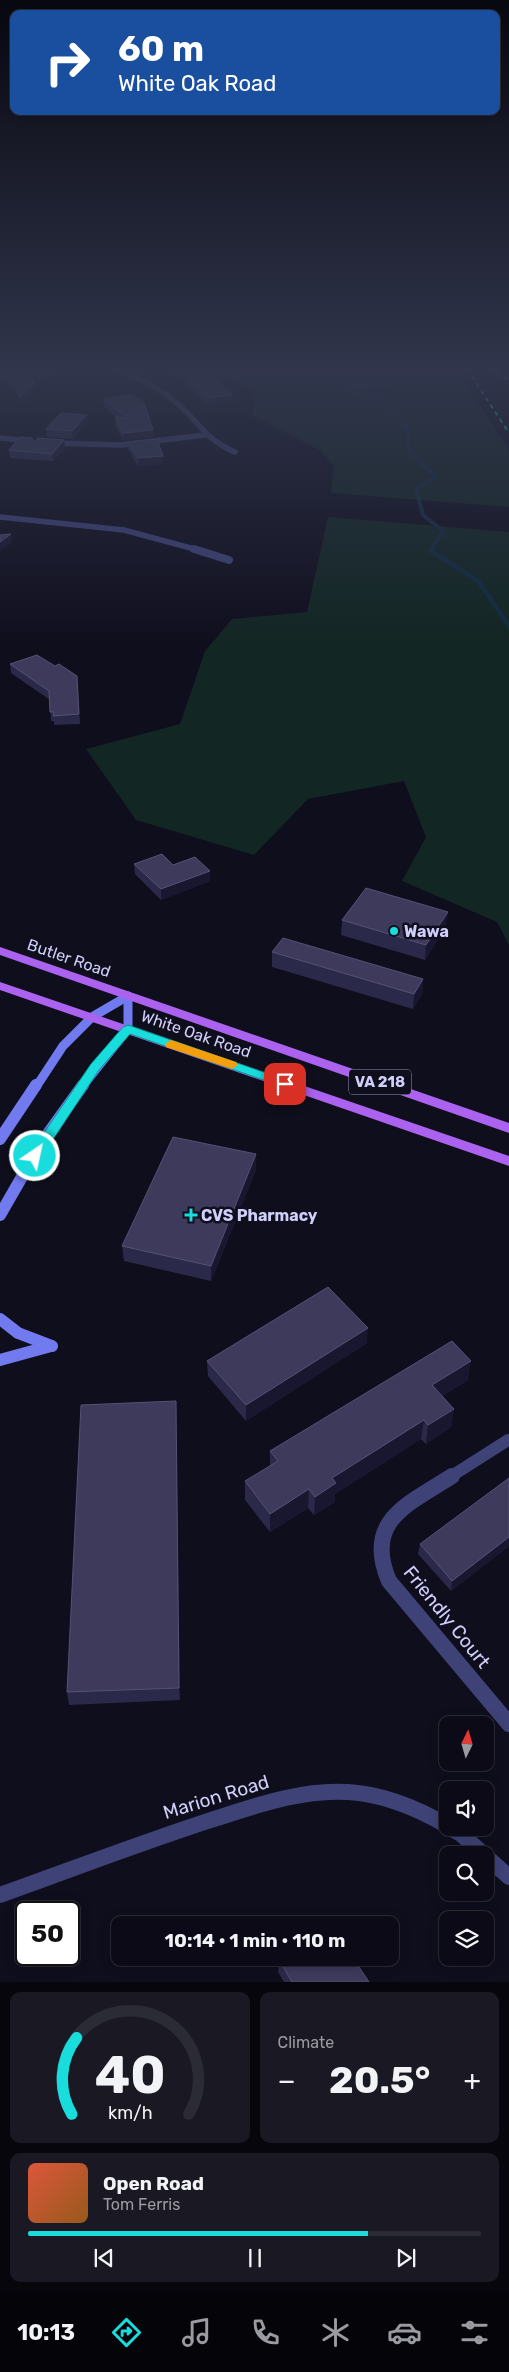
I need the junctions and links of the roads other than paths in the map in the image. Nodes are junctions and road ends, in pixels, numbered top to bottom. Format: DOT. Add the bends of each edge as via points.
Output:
graph roads {
  1 [pos="0,517"];
  2 [pos="229,560"];
  3 [pos="0,951"];
  4 [pos="0,986"];
  5 [pos="128,996"];
  6 [pos="92,1017"];
  7 [pos="128,1029"];
  8 [pos="509,1128"];
  9 [pos="2,1134"];
  10 [pos="505,1160"];
  11 [pos="0,1215"];
  12 [pos="0,1319"];
  13 [pos="0,1360"];
  14 [pos="508,1440"];
  15 [pos="509,1724"];
  16 [pos="439,1821"];
  17 [pos="461,1836"];
  18 [pos="509,1877"];
  19 [pos="0,1895"];
  1 -- 2 [label="street" via="124,530"];
  3 -- 5 [label="main road, Butler Road / VA 218"];
  4 -- 6 [label="main road, VA 218"];
  5 -- 6 [label="main road"];
  5 -- 7 [label="main road"];
  5 -- 8 [label="main road, White Oak Road / VA 218"];
  6 -- 7 [label="main road, VA 218"];
  6 -- 9 [label="main road" via="63,1046"];
  7 -- 10 [label="main road, White Oak Road / VA 218"];
  7 -- 11 [label="main road" via="95,1067 15,1186"];
  12 -- 13 [label="main road" via="22,1335 52,1346"];
  14 -- 15 [label="street, Friendly Court" via="396,1513 384,1528 379,1546 382,1566 390,1581"];
  16 -- 19 [label="street, Marion Road" via="388,1799 348,1792 294,1795 178,1830"];
  17 -- 18 [label="street, Marion Road"];
}
